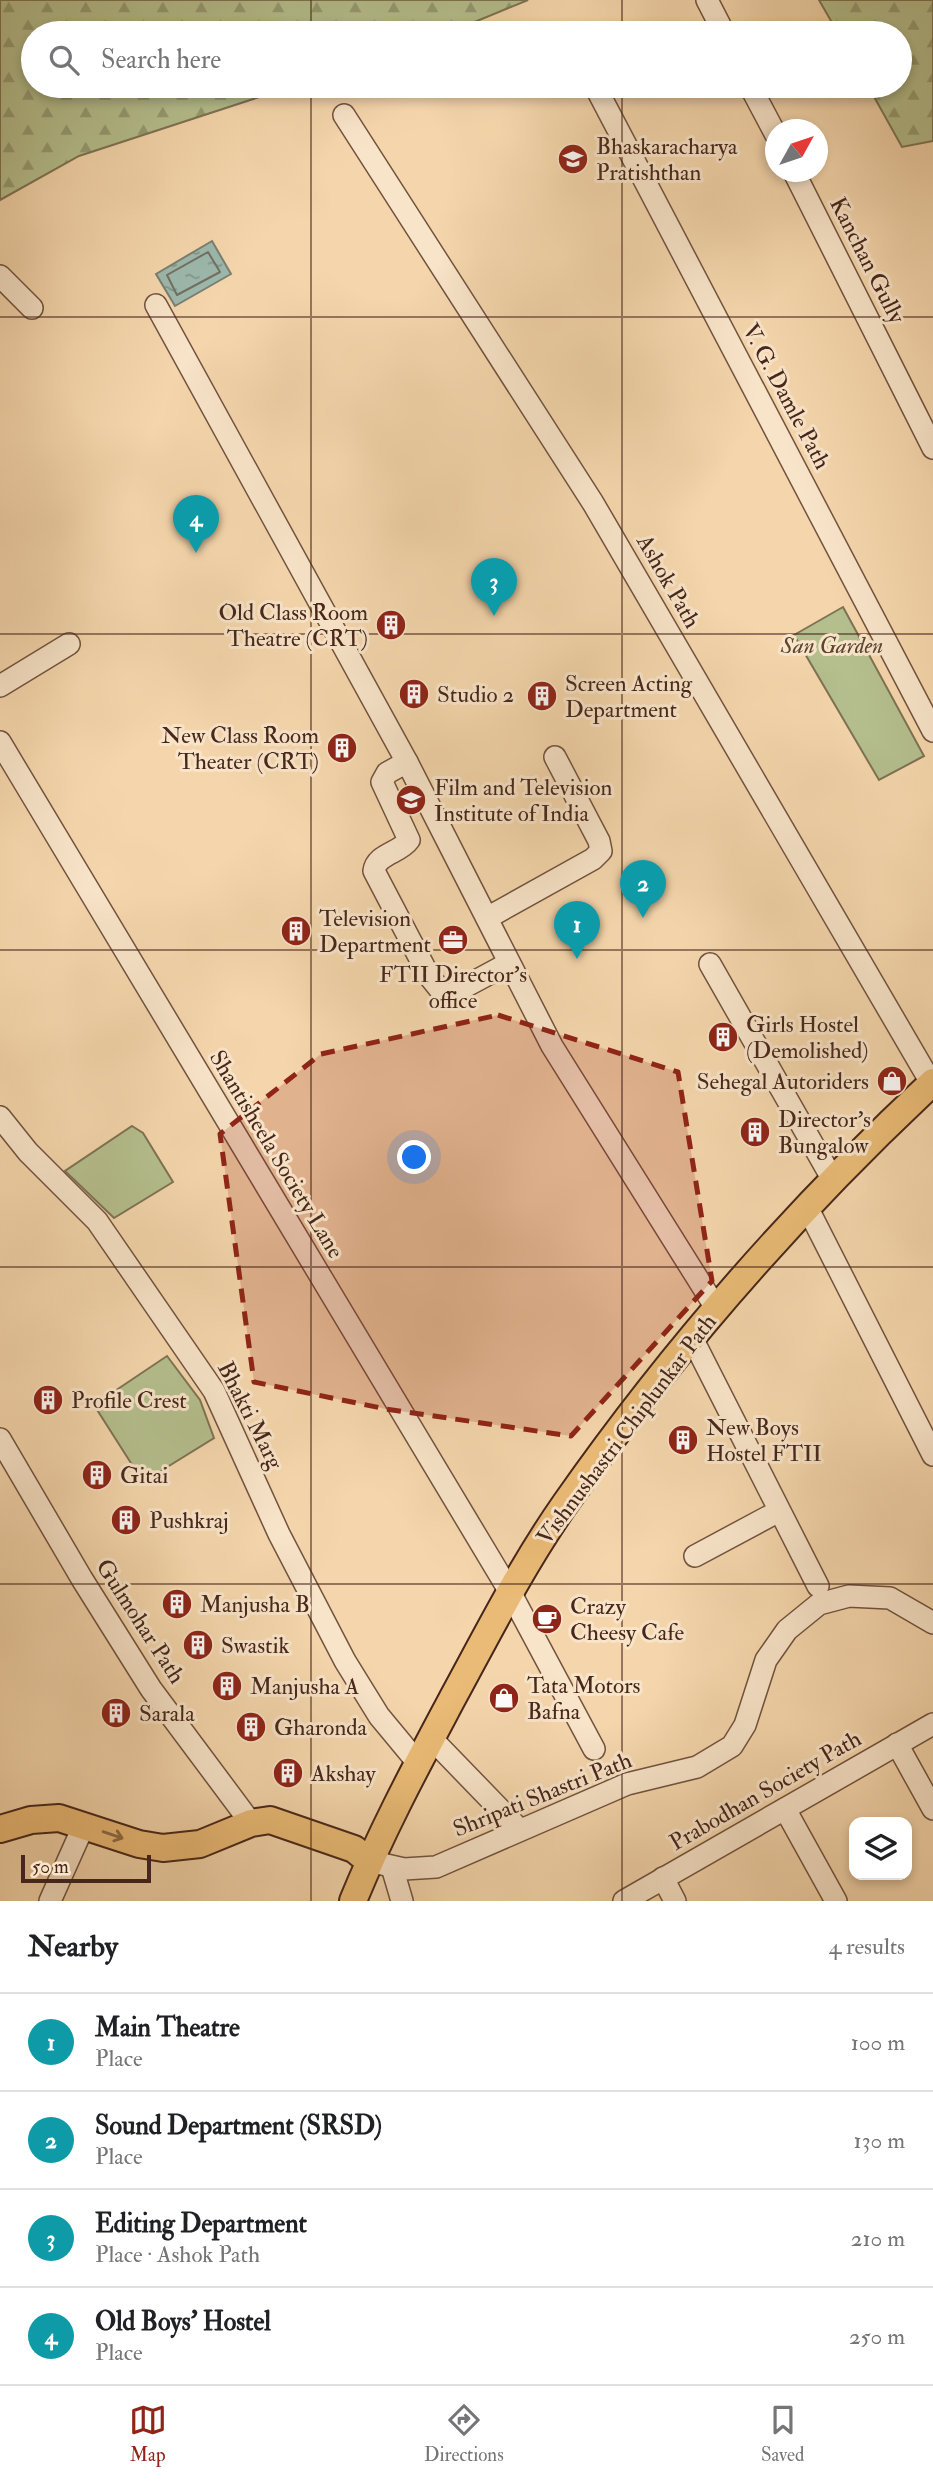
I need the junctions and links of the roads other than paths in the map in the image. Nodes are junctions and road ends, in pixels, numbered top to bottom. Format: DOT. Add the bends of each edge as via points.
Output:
graph roads {
  1 [pos="707,0"];
  2 [pos="718,21"];
  3 [pos="601,98"];
  4 [pos="756,98"];
  5 [pos="344,115"];
  6 [pos="767,119"];
  7 [pos="799,182"];
  8 [pos="0,276"];
  9 [pos="156,304"];
  10 [pos="32,308"];
  11 [pos="933,448"];
  12 [pos="69,644"];
  13 [pos="0,686"];
  14 [pos="933,731"];
  15 [pos="0,742"];
  16 [pos="555,757"];
  17 [pos="407,762"];
  18 [pos="487,918"];
  19 [pos="509,963"];
  20 [pos="710,964"];
  21 [pos="932,1084"];
  22 [pos="0,1117"];
  23 [pos="833,1180"];
  24 [pos="807,1207"];
  25 [pos="716,1308"];
  26 [pos="692,1338"];
  27 [pos="0,1439"];
  28 [pos="933,1455"];
  29 [pos="779,1511"];
  30 [pos="695,1556"];
  31 [pos="818,1586"];
  32 [pos="510,1592"];
  33 [pos="933,1623"];
  34 [pos="933,1724"];
  35 [pos="431,1738"];
  36 [pos="897,1744"];
  37 [pos="594,1749"];
  38 [pos="418,1763"];
  39 [pos="785,1809"];
  40 [pos="933,1810"];
  41 [pos="251,1823"];
  42 [pos="84,1825"];
  43 [pos="0,1829"];
  44 [pos="519,1829"];
  45 [pos="380,1864"];
  46 [pos="663,1878"];
  47 [pos="50,1901"];
  48 [pos="353,1901"];
  49 [pos="402,1901"];
  50 [pos="624,1901"];
  51 [pos="675,1901"];
  52 [pos="836,1901"];
  1 -- 2 [label="street"];
  3 -- 14 [label="street, V. G. Damle Path"];
  4 -- 6 [label="street"];
  5 -- 21 [label="street, Ashok Path" via="593,503"];
  7 -- 11 [label="street, Kanchan Gully"];
  8 -- 10 [label="street"];
  9 -- 17 [label="street"];
  12 -- 13 [label="street"];
  15 -- 32 [label="street, Shantisheela Society Lane"];
  16 -- 18 [label="street" via="601,851"];
  17 -- 18 [label="street"];
  17 -- 19 [label="street" via="387,773 382,782 409,840 379,860 374,871 429,976 446,997"];
  18 -- 19 [label="street"];
  19 -- 25 [label="street" via="552,1046"];
  20 -- 23 [label="street"];
  21 -- 23 [label="main road, Vishnushastri Chiplunkar Path"];
  22 -- 38 [label="street, Bhakti Marg" via="97,1221 214,1391 279,1534 345,1661 379,1716"];
  23 -- 24 [label="main road, Vishnushastri Chiplunkar Path"];
  24 -- 25 [label="main road, Vishnushastri Chiplunkar Path"];
  24 -- 28 [label="street"];
  25 -- 26 [label="main road, Vishnushastri Chiplunkar Path"];
  26 -- 29 [label="street"];
  26 -- 32 [label="main road, Vishnushastri Chiplunkar Path" via="564,1505"];
  27 -- 41 [label="street, Gulmohar Path" via="151,1689"];
  29 -- 30 [label="street"];
  29 -- 31 [label="street"];
  32 -- 35 [label="main road, Vishnushastri Chiplunkar Path"];
  32 -- 37 [label="street, Shantisheela Society Lane"];
  33 -- 44 [label="street, Shripati Shastri Path" via="890,1598 849,1596 819,1604 787,1630 766,1660 745,1725 732,1746 697,1767 627,1784"];
  34 -- 36 [label="street, Prabodhan Society Path"];
  35 -- 38 [label="main road, Vishnushastri Chiplunkar Path"];
  35 -- 44 [label="street"];
  36 -- 39 [label="street, Prabodhan Society Path"];
  36 -- 40 [label="street"];
  38 -- 45 [label="main road, Vishnushastri Chiplunkar Path"];
  39 -- 46 [label="street, Prabodhan Society Path"];
  39 -- 52 [label="street"];
  42 -- 41 [label="main road, one-way" via="163,1848 200,1843"];
  41 -- 45 [label="main road" via="265,1834 348,1862"];
  42 -- 43 [label="main road" via="59,1818"];
  42 -- 47 [label="street"];
  44 -- 45 [label="street, Shripati Shastri Path" via="436,1867"];
  45 -- 48 [label="main road, Vishnushastri Chiplunkar Path"];
  45 -- 49 [label="street"];
  46 -- 50 [label="street, Prabodhan Society Path"];
  46 -- 51 [label="street"];
}
